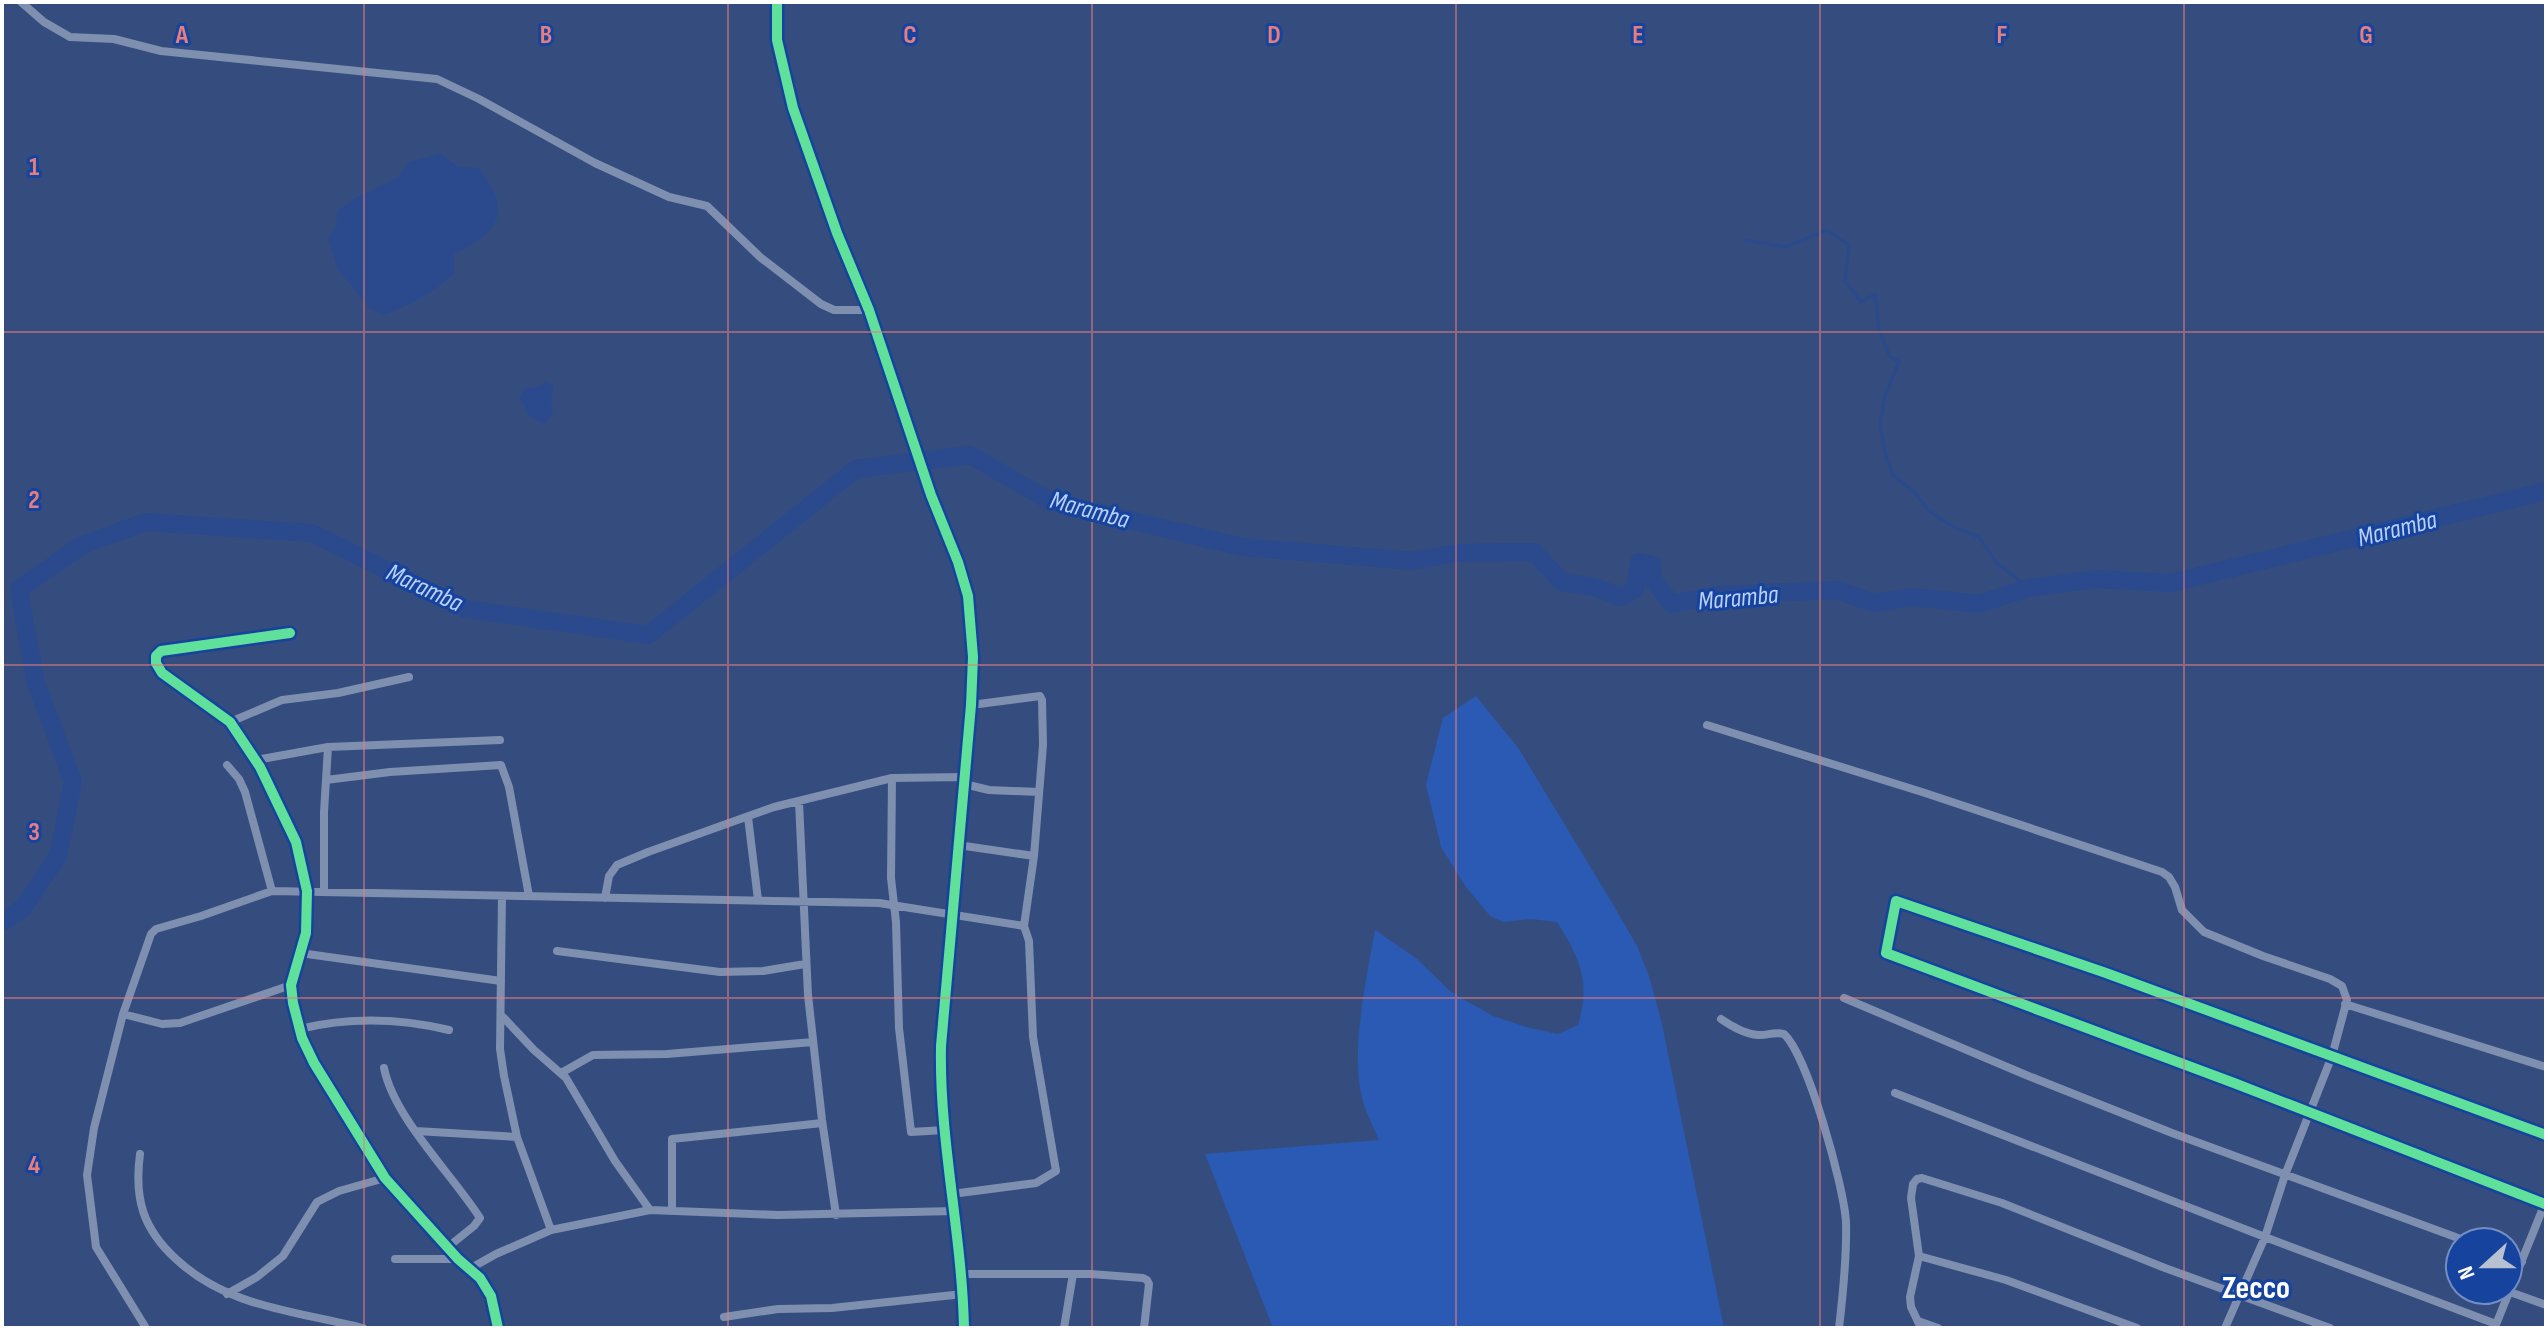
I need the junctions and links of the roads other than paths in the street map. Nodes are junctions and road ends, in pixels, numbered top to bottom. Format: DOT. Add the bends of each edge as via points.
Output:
graph roads {
  1 [pos="21,2"];
  2 [pos="777,2"];
  3 [pos="869,310"];
  4 [pos="290,633"];
  5 [pos="409,677"];
  6 [pos="971,705"];
  7 [pos="230,722"];
  8 [pos="1707,725"];
  9 [pos="500,740"];
  10 [pos="328,747"];
  11 [pos="256,760"];
  12 [pos="227,765"];
  13 [pos="892,778"];
  14 [pos="326,780"];
  15 [pos="965,780"];
  16 [pos="1038,792"];
  17 [pos="799,802"];
  18 [pos="748,817"];
  19 [pos="958,845"];
  20 [pos="1034,856"];
  21 [pos="272,891"];
  22 [pos="307,891"];
  23 [pos="324,891"];
  24 [pos="502,896"];
  25 [pos="529,896"];
  26 [pos="605,898"];
  27 [pos="758,900"];
  28 [pos="802,902"];
  29 [pos="894,905"];
  30 [pos="953,913"];
  31 [pos="1024,926"];
  32 [pos="557,951"];
  33 [pos="300,953"];
  34 [pos="805,964"];
  35 [pos="501,981"];
  36 [pos="291,985"];
  37 [pos="1844,998"];
  38 [pos="2345,1004"];
  39 [pos="123,1014"];
  40 [pos="503,1017"];
  41 [pos="1721,1019"];
  42 [pos="299,1029"];
  43 [pos="449,1030"];
  44 [pos="813,1042"];
  45 [pos="2332,1056"];
  46 [pos="2546,1067"];
  47 [pos="384,1068"];
  48 [pos="561,1073"];
  49 [pos="1895,1093"];
  50 [pos="2310,1112"];
  51 [pos="822,1123"];
  52 [pos="944,1130"];
  53 [pos="416,1131"];
  54 [pos="2546,1135"];
  55 [pos="517,1137"];
  56 [pos="140,1154"];
  57 [pos="2285,1175"];
  58 [pos="385,1178"];
  59 [pos="952,1194"];
  60 [pos="2545,1202"];
  61 [pos="672,1209"];
  62 [pos="650,1210"];
  63 [pos="955,1211"];
  64 [pos="836,1215"];
  65 [pos="551,1230"];
  66 [pos="2444,1233"];
  67 [pos="2265,1237"];
  68 [pos="448,1247"];
  69 [pos="1919,1256"];
  70 [pos="2524,1257"];
  71 [pos="395,1259"];
  72 [pos="458,1259"];
  73 [pos="471,1268"];
  74 [pos="962,1274"];
  75 [pos="1073,1274"];
  76 [pos="227,1294"];
  77 [pos="963,1294"];
  78 [pos="2238,1294"];
  79 [pos="2524,1297"];
  80 [pos="2546,1305"];
  81 [pos="2504,1306"];
  82 [pos="724,1317"];
  83 [pos="1919,1324"];
  84 [pos="2496,1326"];
  85 [pos="146,1328"];
  86 [pos="363,1328"];
  87 [pos="498,1328"];
  88 [pos="964,1328"];
  89 [pos="1064,1328"];
  90 [pos="1144,1328"];
  91 [pos="1839,1328"];
  92 [pos="1938,1328"];
  93 [pos="2137,1328"];
  94 [pos="2225,1328"];
  95 [pos="2330,1328"];
  1 -- 3 [label="street" via="70,37 437,79 595,163 669,197 707,206 760,257 821,304 834,310"];
  2 -- 3 [label="street" via="777,40 793,108"];
  3 -- 6 [label="street" via="968,596"];
  4 -- 7 [label="street" via="186,646 156,656 162,673"];
  5 -- 7 [label="street" via="282,700"];
  6 -- 15 [label="street"];
  6 -- 16 [label="street" via="1040,696"];
  7 -- 11 [label="street"];
  8 -- 38 [label="street" via="2162,872 2175,887 2182,910 2204,932 2337,982 2347,994"];
  9 -- 10 [label="street"];
  10 -- 11 [label="street"];
  10 -- 14 [label="street"];
  11 -- 22 [label="street" via="296,842"];
  12 -- 21 [label="street" via="245,792"];
  13 -- 15 [label="street"];
  13 -- 17 [label="street"];
  13 -- 29 [label="street"];
  14 -- 23 [label="street"];
  14 -- 25 [label="street" via="501,765"];
  15 -- 16 [label="street" via="989,790"];
  15 -- 19 [label="street"];
  16 -- 20 [label="street"];
  17 -- 18 [label="street"];
  17 -- 28 [label="street"];
  18 -- 26 [label="street" via="617,865"];
  18 -- 27 [label="street"];
  19 -- 20 [label="street"];
  19 -- 30 [label="street"];
  20 -- 31 [label="street"];
  21 -- 22 [label="street"];
  21 -- 39 [label="street" via="156,929"];
  22 -- 23 [label="street"];
  22 -- 33 [label="street"];
  23 -- 24 [label="street"];
  24 -- 25 [label="street"];
  24 -- 35 [label="street"];
  25 -- 26 [label="street"];
  26 -- 27 [label="street"];
  27 -- 28 [label="street"];
  28 -- 29 [label="street"];
  28 -- 34 [label="street"];
  29 -- 30 [label="street"];
  29 -- 52 [label="street" via="899,1028 911,1132"];
  30 -- 31 [label="street"];
  30 -- 52 [label="street" via="941,1046"];
  31 -- 59 [label="street" via="1033,1037 1056,1171 1036,1183"];
  32 -- 34 [label="street" via="720,972"];
  33 -- 35 [label="street"];
  33 -- 36 [label="street"];
  34 -- 44 [label="street"];
  35 -- 40 [label="street"];
  36 -- 39 [label="street" via="180,1023"];
  36 -- 42 [label="street"];
  37 -- 57 [label="street"];
  38 -- 45 [label="street"];
  38 -- 46 [label="street"];
  39 -- 85 [label="street" via="94,1128 87,1188 96,1247"];
  40 -- 48 [label="street"];
  40 -- 55 [label="street" via="501,1061"];
  41 -- 91 [label="street" via="1759,1035 1784,1034 1808,1076 1846,1220"];
  42 -- 43 [label="street" via="360,1019"];
  42 -- 58 [label="street" via="314,1063"];
  44 -- 48 [label="street" via="593,1055"];
  44 -- 51 [label="street"];
  45 -- 50 [label="street"];
  45 -- 50 [label="street" via="1896,901 1886,953"];
  45 -- 54 [label="street"];
  47 -- 53 [label="street"];
  48 -- 62 [label="street"];
  49 -- 67 [label="street"];
  50 -- 57 [label="street"];
  50 -- 60 [label="street"];
  51 -- 61 [label="street" via="672,1139"];
  51 -- 64 [label="street"];
  52 -- 59 [label="street"];
  53 -- 55 [label="street"];
  53 -- 68 [label="street" via="480,1218"];
  55 -- 65 [label="street"];
  56 -- 76 [label="street" via="141,1206 149,1229 189,1272"];
  57 -- 66 [label="street"];
  57 -- 67 [label="street"];
  58 -- 68 [label="street"];
  58 -- 76 [label="street" via="317,1202 283,1256"];
  59 -- 63 [label="street"];
  60 -- 70 [label="street"];
  61 -- 62 [label="street"];
  61 -- 64 [label="street"];
  62 -- 65 [label="street"];
  63 -- 64 [label="street"];
  63 -- 74 [label="street"];
  65 -- 73 [label="street"];
  67 -- 78 [label="street"];
  67 -- 84 [label="street"];
  68 -- 72 [label="street"];
  69 -- 78 [label="street" via="1911,1198 1913,1184 1922,1178 2002,1203"];
  69 -- 83 [label="street" via="1910,1297"];
  69 -- 93 [label="street" via="2006,1280"];
  71 -- 72 [label="street"];
  72 -- 73 [label="street"];
  73 -- 87 [label="street" via="491,1296"];
  74 -- 75 [label="street"];
  74 -- 77 [label="street"];
  75 -- 89 [label="street"];
  75 -- 90 [label="street" via="1147,1280"];
  76 -- 86 [label="street"];
  77 -- 82 [label="street"];
  77 -- 88 [label="street"];
  78 -- 94 [label="street"];
  78 -- 95 [label="street"];
  79 -- 80 [label="street"];
  81 -- 84 [label="street"];
  83 -- 92 [label="street"];
}
